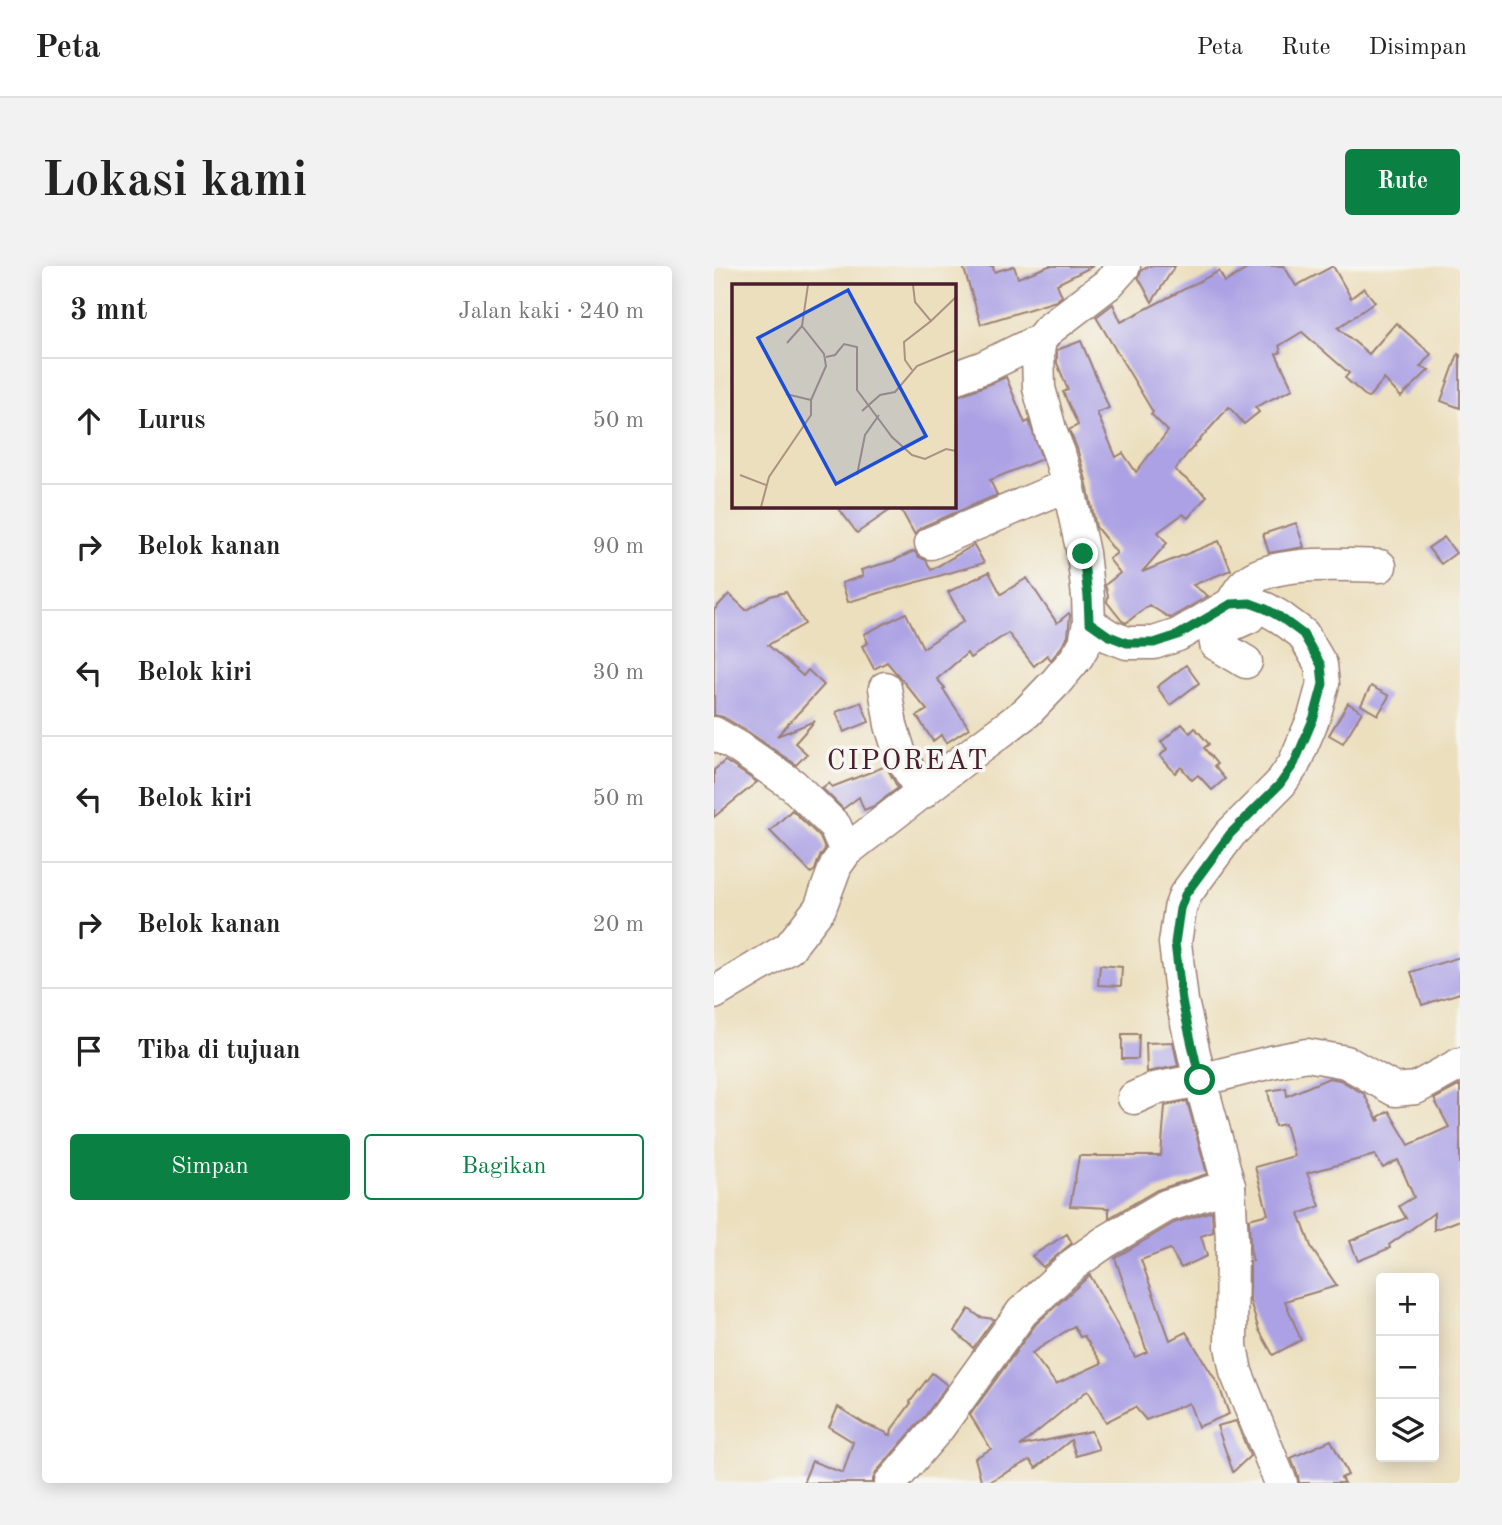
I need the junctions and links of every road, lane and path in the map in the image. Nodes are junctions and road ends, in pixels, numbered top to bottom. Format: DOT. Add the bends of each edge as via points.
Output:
graph roads {
  1 [pos="1124,266"];
  2 [pos="1040,340"];
  3 [pos="956,377"];
  4 [pos="1068,485"];
  5 [pos="931,543"];
  6 [pos="1380,566"];
  7 [pos="1231,604"];
  8 [pos="1266,609"];
  9 [pos="1089,622"];
  10 [pos="1246,662"];
  11 [pos="885,688"];
  12 [pos="714,733"];
  13 [pos="922,793"];
  14 [pos="846,851"];
  15 [pos="714,993"];
  16 [pos="1460,1064"];
  17 [pos="1200,1080"];
  18 [pos="1134,1098"];
  19 [pos="1229,1186"];
  20 [pos="891,1483"];
  21 [pos="1281,1483"];
  1 -- 2 [label="street"];
  2 -- 3 [label="street"];
  2 -- 4 [label="street" via="1039,388"];
  4 -- 5 [label="street"];
  4 -- 9 [label="street" via="1083,554"];
  6 -- 7 [label="street" via="1314,565 1275,570 1242,586"];
  7 -- 8 [label="street" via="1250,603"];
  7 -- 9 [label="street" via="1178,635 1154,643 1127,643"];
  8 -- 10 [label="street" via="1220,630 1215,637 1216,644"];
  8 -- 17 [label="street" via="1303,634 1321,665 1323,684 1294,764 1230,834 1185,895 1180,909 1175,943 1182,1001"];
  9 -- 13 [label="street" via="1077,657 1027,712"];
  11 -- 13 [label="street" via="900,754"];
  12 -- 14 [label="street" via="793,785 835,826"];
  13 -- 14 [label="street"];
  14 -- 15 [label="street" via="820,908 789,948"];
  16 -- 17 [label="street" via="1416,1088 1395,1090 1346,1062 1307,1055"];
  17 -- 18 [label="street"];
  17 -- 19 [label="street"];
  19 -- 20 [label="street" via="1166,1206 1074,1264 1022,1312 939,1427"];
  19 -- 21 [label="street" via="1231,1346 1236,1372"];
}
